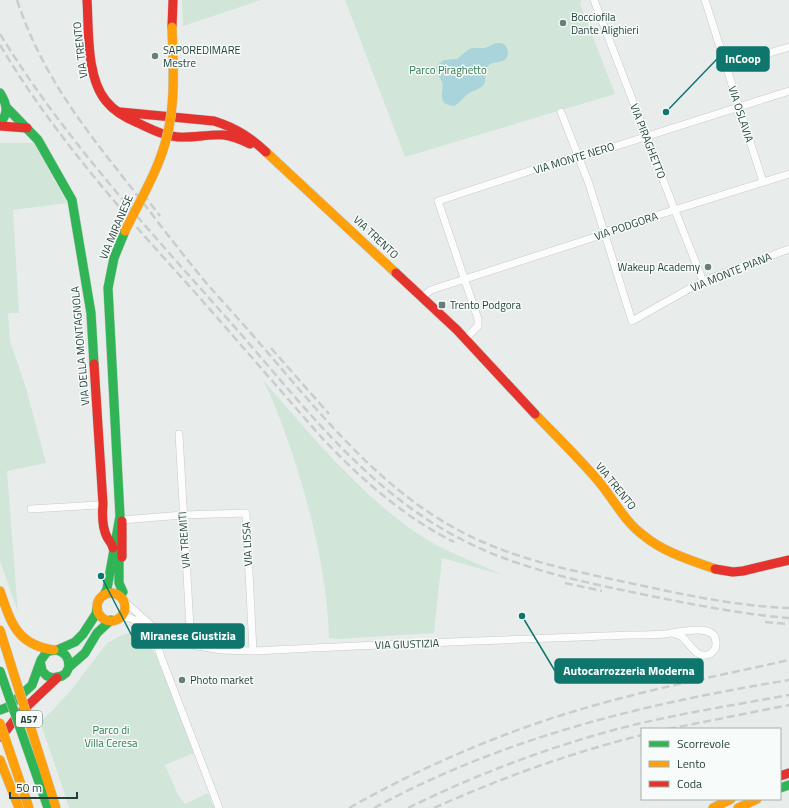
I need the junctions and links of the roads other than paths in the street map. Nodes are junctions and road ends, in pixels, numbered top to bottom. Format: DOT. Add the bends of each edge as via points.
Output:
graph roads {
  1 [pos="87,0"];
  2 [pos="173,0"];
  3 [pos="594,0"];
  4 [pos="705,0"];
  5 [pos="789,47"];
  6 [pos="726,66"];
  7 [pos="789,91"];
  8 [pos="0,93"];
  9 [pos="739,107"];
  10 [pos="7,108"];
  11 [pos="120,112"];
  12 [pos="561,112"];
  13 [pos="0,125"];
  14 [pos="27,128"];
  15 [pos="646,136"];
  16 [pos="269,154"];
  17 [pos="579,157"];
  18 [pos="789,174"];
  19 [pos="763,182"];
  20 [pos="674,210"];
  21 [pos="604,232"];
  22 [pos="789,248"];
  23 [pos="464,279"];
  24 [pos="703,281"];
  25 [pos="422,297"];
  26 [pos="465,338"];
  27 [pos="179,434"];
  28 [pos="103,504"];
  29 [pos="31,510"];
  30 [pos="183,515"];
  31 [pos="120,519"];
  32 [pos="109,521"];
  33 [pos="117,531"];
  34 [pos="113,548"];
  35 [pos="789,560"];
  36 [pos="0,591"];
  37 [pos="104,595"];
  38 [pos="123,597"];
  39 [pos="97,608"];
  40 [pos="120,617"];
  41 [pos="111,620"];
  42 [pos="153,628"];
  43 [pos="0,630"];
  44 [pos="160,632"];
  45 [pos="669,633"];
  46 [pos="191,645"];
  47 [pos="55,650"];
  48 [pos="253,651"];
  49 [pos="41,665"];
  50 [pos="69,668"];
  51 [pos="0,671"];
  52 [pos="57,678"];
  53 [pos="0,710"];
  54 [pos="0,718"];
  55 [pos="1,731"];
  56 [pos="0,760"];
  57 [pos="729,800"];
  58 [pos="755,800"];
  59 [pos="19,808"];
  60 [pos="29,808"];
  61 [pos="48,808"];
  62 [pos="56,808"];
  63 [pos="219,808"];
  64 [pos="713,808"];
  65 [pos="738,808"];
  1 -- 11 [label="main road, VIA TRENTO" via="95,80 102,96 110,106"];
  2 -- 31 [label="main road, VIA MIRANESE, bridge" via="173,96 170,125 160,157 114,258 108,288"];
  3 -- 15 [label="street, VIA PIRAGHETTO"];
  4 -- 6 [label="street, VIA OSLAVIA"];
  5 -- 6 [label="street"];
  6 -- 9 [label="street, VIA OSLAVIA"];
  7 -- 9 [label="street, VIA MONTE NERO"];
  8 -- 10 [label="main road, VIA DELLA MONTAGNOLA"];
  9 -- 15 [label="street, VIA MONTE NERO"];
  9 -- 19 [label="street, VIA OSLAVIA"];
  10 -- 13 [label="main road"];
  10 -- 14 [label="main road, VIA DELLA MONTAGNOLA" via="12,116"];
  11 -- 16 [label="main road, VIA TRENTO" via="158,132 177,137 224,135 237,138"];
  11 -- 16 [label="main road, VIA TRENTO" via="228,125 252,138"];
  12 -- 17 [label="street"];
  13 -- 14 [label="main road"];
  14 -- 28 [label="main road, VIA DELLA MONTAGNOLA" via="38,140 72,200 74,209 91,313"];
  15 -- 17 [label="street, VIA MONTE NERO"];
  15 -- 20 [label="street, VIA PIRAGHETTO"];
  16 -- 25 [label="main road, VIA TRENTO"];
  17 -- 21 [label="street"];
  17 -- 23 [label="street, VIA MONTE NERO" via="569,158 438,201"];
  18 -- 19 [label="street, VIA PODGORA"];
  19 -- 20 [label="street, VIA PODGORA"];
  20 -- 21 [label="street, VIA PODGORA"];
  20 -- 24 [label="street, VIA PIRAGHETTO"];
  21 -- 23 [label="street, VIA PODGORA" via="596,237"];
  21 -- 24 [label="street, VIA MONTE PIANA" via="632,321"];
  22 -- 24 [label="street, VIA MONTE PIANA"];
  23 -- 25 [label="street, VIA PODGORA" via="428,291"];
  23 -- 26 [label="street" via="478,319 478,326"];
  25 -- 26 [label="main road, VIA TRENTO"];
  26 -- 35 [label="main road, VIA TRENTO" via="599,482 632,526 646,538 686,558 732,572"];
  27 -- 30 [label="street, VIA TREMITI"];
  28 -- 29 [label="street"];
  28 -- 32 [label="main road"];
  28 -- 34 [label="main road" via="102,520"];
  30 -- 31 [label="street, VIA LISSA"];
  30 -- 46 [label="street, VIA TREMITI"];
  30 -- 48 [label="street, VIA LISSA" via="246,513"];
  31 -- 32 [label="main road" via="114,524"];
  31 -- 33 [label="main road, VIA MIRANESE"];
  31 -- 38 [label="main road, VIA MIRANESE" via="123,533"];
  32 -- 33 [label="main road"];
  33 -- 34 [label="main road, VIA MIRANESE"];
  33 -- 38 [label="main road" via="119,583"];
  34 -- 37 [label="main road, VIA MIRANESE"];
  36 -- 47 [label="main road" via="10,620 21,636 39,648"];
  37 -- 38 [label="main road" via="115,593"];
  37 -- 39 [label="main road" via="99,599"];
  38 -- 40 [label="main road" via="125,610"];
  38 -- 42 [label="street, VIA GIUSTIZIA"];
  39 -- 41 [label="main road" via="103,618"];
  39 -- 47 [label="main road" via="96,614 79,639"];
  40 -- 41 [label="main road"];
  40 -- 42 [label="street, VIA GIUSTIZIA" via="130,618"];
  41 -- 50 [label="main road" via="97,633 85,653"];
  42 -- 44 [label="street, VIA GIUSTIZIA"];
  43 -- 62 [label="main road, A57, bridge"];
  44 -- 46 [label="street, VIA GIUSTIZIA"];
  44 -- 63 [label="street" via="157,643 161,657"];
  45 -- 45 [label="street, VIA GIUSTIZIA" via="681,636 700,654 709,654 716,646 715,636 707,631 683,630"];
  45 -- 48 [label="street, VIA GIUSTIZIA"];
  46 -- 48 [label="street, VIA GIUSTIZIA" via="221,650"];
  47 -- 49 [label="main road" via="46,653"];
  47 -- 50 [label="main road" via="66,655"];
  49 -- 52 [label="main road" via="44,674 50,678"];
  49 -- 53 [label="main road" via="32,685 8,707"];
  50 -- 52 [label="main road"];
  51 -- 61 [label="main road, A57, bridge"];
  52 -- 55 [label="main road"];
  54 -- 55 [label="main road" via="4,725"];
  55 -- 60 [label="main road, A57, bridge"];
  56 -- 59 [label="main road"];
  57 -- 64 [label="main road"];
  58 -- 65 [label="main road"];
}
